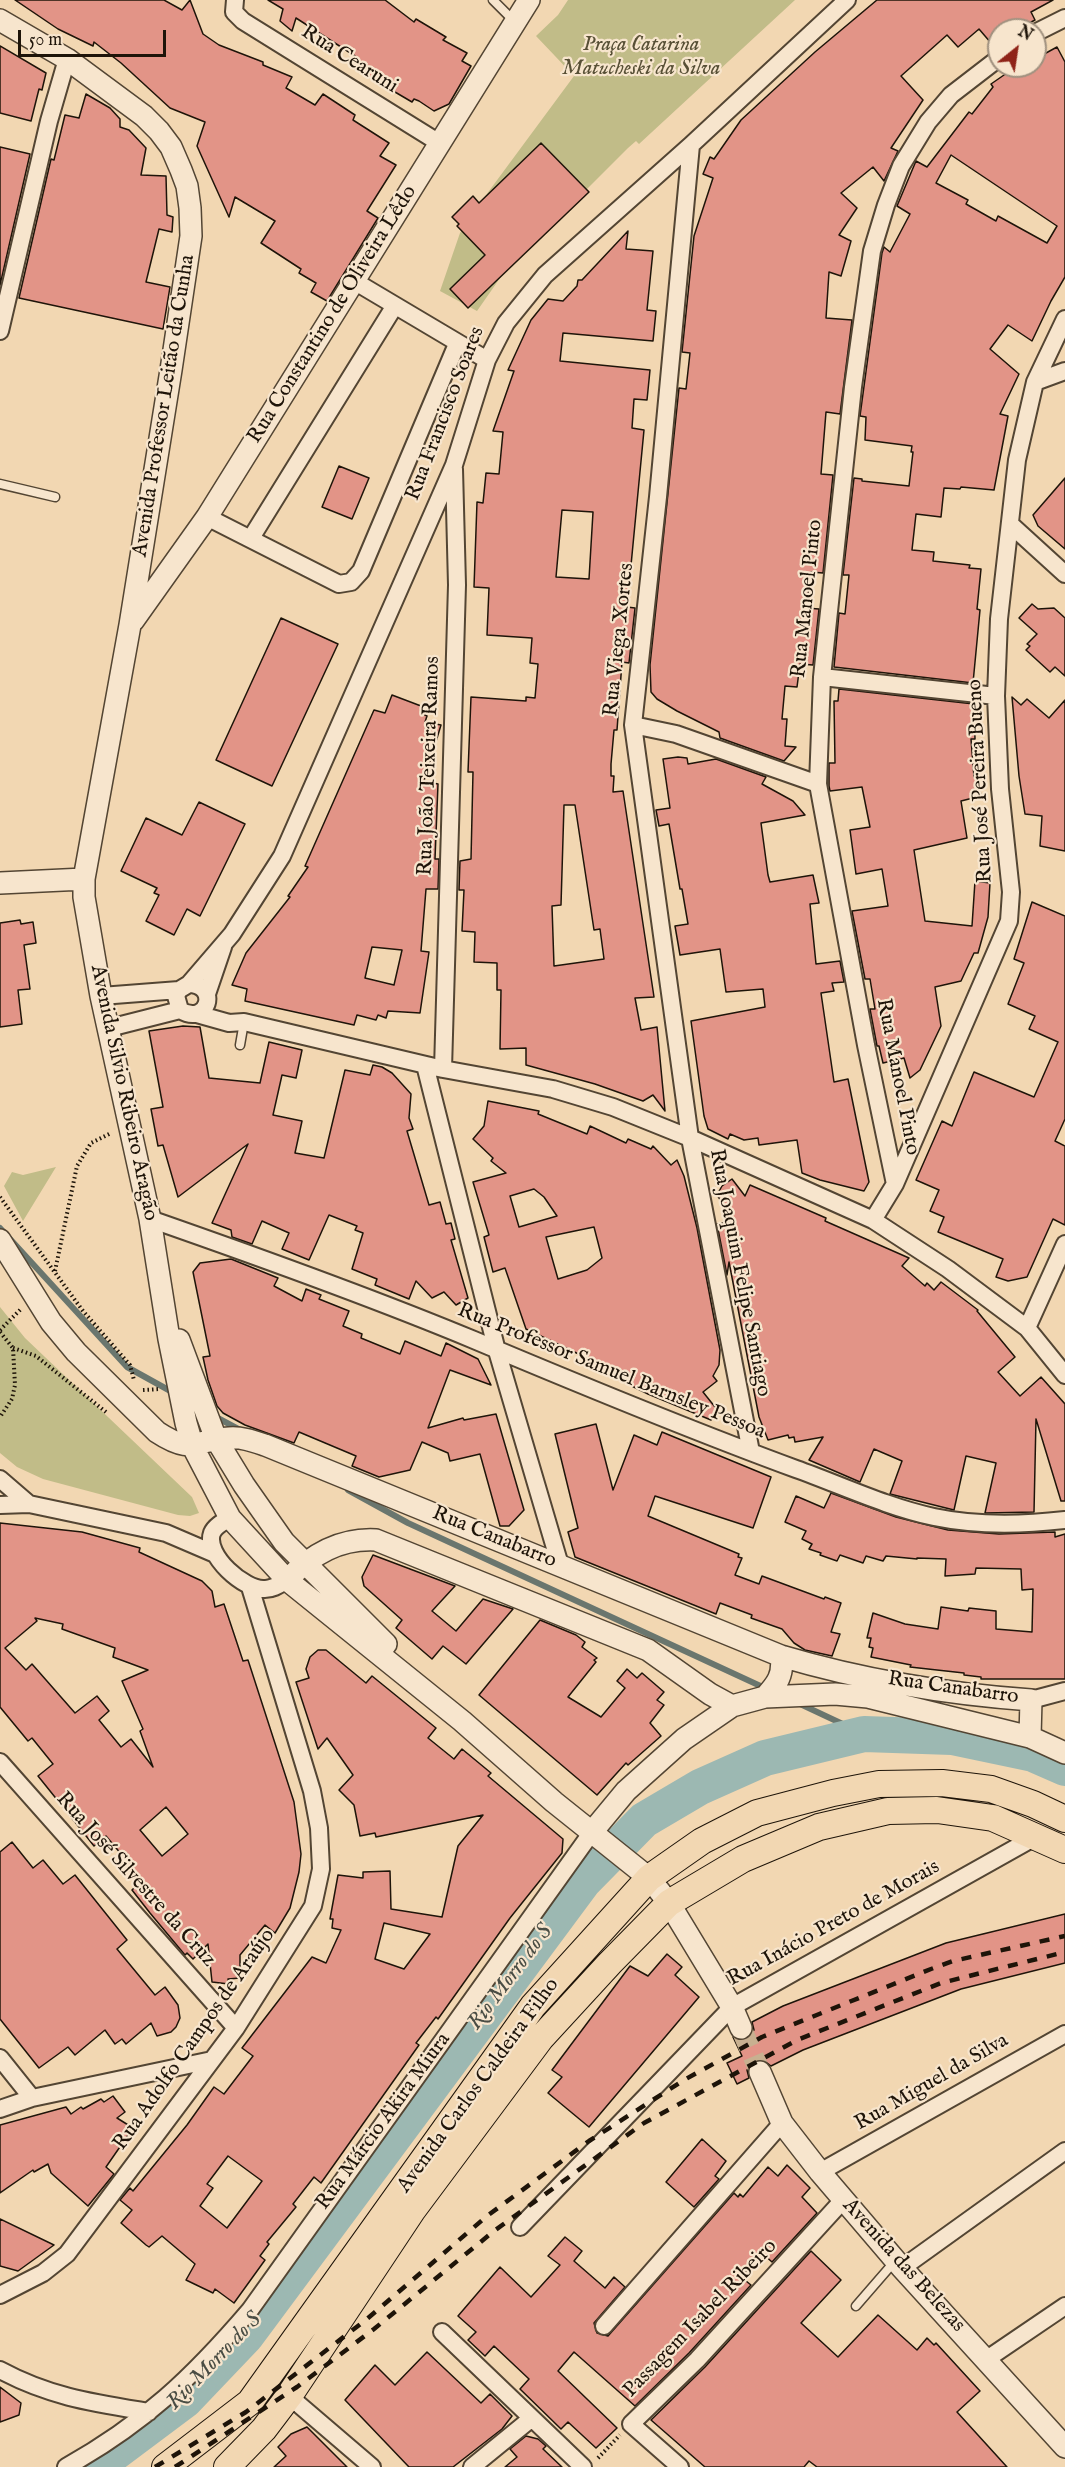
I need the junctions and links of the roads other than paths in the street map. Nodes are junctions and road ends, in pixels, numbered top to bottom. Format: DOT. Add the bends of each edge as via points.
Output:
graph roads {
  1 [pos="493,0"];
  2 [pos="530,0"];
  3 [pos="847,0"];
  4 [pos="234,6"];
  5 [pos="1065,18"];
  6 [pos="0,20"];
  7 [pos="515,23"];
  8 [pos="1047,27"];
  9 [pos="67,59"];
  10 [pos="987,67"];
  11 [pos="441,144"];
  12 [pos="691,145"];
  13 [pos="354,281"];
  14 [pos="394,307"];
  15 [pos="1065,319"];
  16 [pos="0,331"];
  17 [pos="457,344"];
  18 [pos="487,360"];
  19 [pos="1065,371"];
  20 [pos="1035,382"];
  21 [pos="454,465"];
  22 [pos="0,484"];
  23 [pos="55,497"];
  24 [pos="207,517"];
  25 [pos="1010,524"];
  26 [pos="251,538"];
  27 [pos="1065,574"];
  28 [pos="130,625"];
  29 [pos="822,677"];
  30 [pos="996,696"];
  31 [pos="633,725"];
  32 [pos="818,784"];
  33 [pos="84,879"];
  34 [pos="0,883"];
  35 [pos="224,943"];
  36 [pos="184,987"];
  37 [pos="101,996"];
  38 [pos="207,997"];
  39 [pos="180,1010"];
  40 [pos="197,1014"];
  41 [pos="244,1022"];
  42 [pos="109,1028"];
  43 [pos="240,1045"];
  44 [pos="425,1065"];
  45 [pos="443,1069"];
  46 [pos="690,1138"];
  47 [pos="896,1184"];
  48 [pos="150,1219"];
  49 [pos="873,1220"];
  50 [pos="0,1240"];
  51 [pos="1065,1244"];
  52 [pos="164,1307"];
  53 [pos="1027,1328"];
  54 [pos="497,1351"];
  55 [pos="1065,1375"];
  56 [pos="216,1439"];
  57 [pos="193,1447"];
  58 [pos="751,1452"];
  59 [pos="0,1479"];
  60 [pos="29,1504"];
  61 [pos="0,1505"];
  62 [pos="230,1518"];
  63 [pos="1065,1520"];
  64 [pos="212,1532"];
  65 [pos="166,1533"];
  66 [pos="284,1542"];
  67 [pos="216,1554"];
  68 [pos="304,1562"];
  69 [pos="560,1565"];
  70 [pos="287,1580"];
  71 [pos="250,1587"];
  72 [pos="781,1656"];
  73 [pos="1065,1690"];
  74 [pos="765,1697"];
  75 [pos="1031,1700"];
  76 [pos="732,1706"];
  77 [pos="462,1721"];
  78 [pos="1030,1737"];
  79 [pos="1065,1754"];
  80 [pos="0,1762"];
  81 [pos="1065,1819"];
  82 [pos="591,1832"];
  83 [pos="1036,1836"];
  84 [pos="1065,1850"];
  85 [pos="649,1878"];
  86 [pos="669,1903"];
  87 [pos="732,2007"];
  88 [pos="236,2028"];
  89 [pos="741,2028"];
  90 [pos="1065,2034"];
  91 [pos="0,2058"];
  92 [pos="212,2061"];
  93 [pos="760,2072"];
  94 [pos="32,2098"];
  95 [pos="0,2109"];
  96 [pos="782,2123"];
  97 [pos="1065,2151"];
  98 [pos="820,2172"];
  99 [pos="844,2199"];
  100 [pos="520,2227"];
  101 [pos="899,2264"];
  102 [pos="0,2295"];
  103 [pos="856,2306"];
  104 [pos="1065,2306"];
  105 [pos="604,2326"];
  106 [pos="442,2332"];
  107 [pos="987,2360"];
  108 [pos="0,2370"];
  109 [pos="289,2396"];
  110 [pos="149,2412"];
  111 [pos="532,2418"];
  112 [pos="1065,2447"];
  113 [pos="590,2463"];
  114 [pos="66,2467"];
  115 [pos="165,2467"];
  116 [pos="227,2467"];
  117 [pos="372,2467"];
  118 [pos="472,2467"];
  119 [pos="680,2467"];
  1 -- 7 [label="lane"];
  2 -- 7 [label="street, Rua Constantino de Oliveira Lêdo"];
  3 -- 12 [label="street, Rua Francisco Soares"];
  4 -- 11 [label="street, Rua Cearuni" via="243,21"];
  5 -- 8 [label="street"];
  6 -- 9 [label="street, Avenida Professor Leitão da Cunha"];
  7 -- 11 [label="street, Rua Constantino de Oliveira Lêdo"];
  9 -- 16 [label="street"];
  9 -- 28 [label="street, Avenida Professor Leitão da Cunha" via="159,131 181,170 190,208 191,236"];
  10 -- 29 [label="street, Rua Manoel Pinto" via="951,95 928,122 902,166 872,251 853,387"];
  11 -- 13 [label="street, Rua Constantino de Oliveira Lêdo"];
  12 -- 18 [label="street, Rua Francisco Soares" via="545,275 506,323"];
  12 -- 31 [label="street, Rua Viega Xortes"];
  13 -- 14 [label="street"];
  13 -- 24 [label="street, Rua Constantino de Oliveira Lêdo"];
  14 -- 17 [label="street"];
  14 -- 26 [label="street"];
  15 -- 20 [label="street, Rua José Pereira Bueno"];
  17 -- 18 [label="street"];
  17 -- 26 [label="street" via="355,579 339,584"];
  18 -- 21 [label="street, Rua Francisco Soares"];
  19 -- 20 [label="street"];
  20 -- 25 [label="street, Rua José Pereira Bueno" via="1017,460"];
  21 -- 35 [label="street, Rua Francisco Soares" via="282,856"];
  21 -- 45 [label="street, Rua João Teixeira Ramos" via="457,585"];
  22 -- 23 [label="lane"];
  24 -- 26 [label="street"];
  24 -- 28 [label="street, Rua Constantino de Oliveira Lêdo"];
  25 -- 27 [label="street"];
  25 -- 30 [label="street, Rua José Pereira Bueno" via="999,619"];
  28 -- 33 [label="street, Avenida Professor Leitão da Cunha"];
  29 -- 30 [label="street"];
  29 -- 32 [label="street, Rua Manoel Pinto"];
  30 -- 47 [label="street, Rua José Pereira Bueno" via="1010,921"];
  31 -- 32 [label="street" via="676,734"];
  31 -- 46 [label="street, Rua Viega Xortes"];
  32 -- 47 [label="street, Rua Manoel Pinto"];
  33 -- 34 [label="street"];
  33 -- 37 [label="street, Avenida Silvio Ribeiro Aragão"];
  35 -- 36 [label="street, Rua Francisco Soares"];
  35 -- 38 [label="street, Rua Francisco Soares"];
  36 -- 37 [label="street"];
  36 -- 38 [label="street" via="202,988"];
  36 -- 39 [label="street" via="176,996"];
  37 -- 42 [label="street, Avenida Silvio Ribeiro Aragão"];
  38 -- 40 [label="street" via="205,1009"];
  38 -- 41 [label="street"];
  39 -- 40 [label="street" via="188,1015"];
  39 -- 42 [label="street"];
  40 -- 41 [label="street" via="229,1023"];
  41 -- 43 [label="lane"];
  41 -- 44 [label="street"];
  42 -- 48 [label="street, Avenida Silvio Ribeiro Aragão"];
  44 -- 45 [label="street"];
  44 -- 54 [label="street"];
  45 -- 46 [label="street" via="553,1089 613,1107"];
  46 -- 49 [label="street"];
  46 -- 58 [label="street, Rua Joaquim Felipe Santiago"];
  47 -- 49 [label="street, Rua José Pereira Bueno"];
  48 -- 52 [label="street, Avenida Silvio Ribeiro Aragão"];
  48 -- 54 [label="street, Rua Professor Samuel Barnsley Pessoa"];
  49 -- 53 [label="street"];
  50 -- 57 [label="street" via="51,1322 76,1352 158,1432"];
  51 -- 53 [label="street"];
  52 -- 56 [label="street, Avenida Silvio Ribeiro Aragão"];
  52 -- 57 [label="street, Avenida Silvio Ribeiro Aragão"];
  53 -- 55 [label="street"];
  54 -- 58 [label="street, Rua Professor Samuel Barnsley Pessoa"];
  54 -- 69 [label="street"];
  56 -- 57 [label="street, Rua Canabarro"];
  56 -- 66 [label="street, Avenida Silvio Ribeiro Aragão"];
  56 -- 69 [label="street, Rua Canabarro" via="231,1437 265,1445"];
  57 -- 62 [label="street, Avenida Silvio Ribeiro Aragão"];
  58 -- 63 [label="street, Rua Professor Samuel Barnsley Pessoa" via="933,1517 985,1524"];
  59 -- 60 [label="street"];
  60 -- 61 [label="street"];
  60 -- 65 [label="street"];
  62 -- 64 [label="street"];
  62 -- 66 [label="street" via="255,1522"];
  62 -- 70 [label="street, Avenida Silvio Ribeiro Aragão"];
  64 -- 65 [label="street"];
  64 -- 67 [label="street"];
  65 -- 67 [label="street"];
  66 -- 68 [label="street, Avenida Silvio Ribeiro Aragão"];
  67 -- 71 [label="street"];
  68 -- 70 [label="street"];
  68 -- 76 [label="street" via="355,1539 376,1540 648,1650"];
  68 -- 77 [label="street, Avenida Silvio Ribeiro Aragão"];
  69 -- 72 [label="street, Rua Canabarro"];
  70 -- 71 [label="street" via="264,1590"];
  70 -- 77 [label="street, Avenida Silvio Ribeiro Aragão"];
  71 -- 88 [label="street, Rua Adolfo Campos de Araújo" via="312,1791 321,1869 313,1906"];
  72 -- 74 [label="street" via="779,1682"];
  72 -- 75 [label="street, Rua Canabarro" via="828,1670 972,1695"];
  73 -- 75 [label="street"];
  74 -- 76 [label="street, Rua Canabarro"];
  74 -- 78 [label="street, Rua Canabarro" via="868,1697"];
  75 -- 78 [label="street, Rua Canabarro"];
  76 -- 82 [label="street, Rua Márcio Akira Miura" via="684,1739 626,1791"];
  77 -- 82 [label="street, Avenida Silvio Ribeiro Aragão"];
  78 -- 79 [label="street"];
  80 -- 88 [label="street, Rua José Silvestre da Cruz"];
  81 -- 85 [label="main road, Avenida Carlos Caldeira Filho" via="991,1789 942,1783 879,1784 757,1813 702,1841"];
  82 -- 85 [label="street, Avenida Silvio Ribeiro Aragão"];
  82 -- 110 [label="street, Rua Márcio Akira Miura" via="250,2310 186,2381"];
  83 -- 84 [label="main road, Avenida Carlos Caldeira Filho"];
  83 -- 86 [label="main road, Avenida Carlos Caldeira Filho" via="993,1818 937,1810 888,1812 819,1827 743,1859"];
  83 -- 87 [label="street, Rua Inácio Preto de Morais"];
  85 -- 86 [label="street, Avenida Silvio Ribeiro Aragão"];
  85 -- 115 [label="main road, Avenida Carlos Caldeira Filho" via="533,2006 250,2402"];
  86 -- 87 [label="street"];
  86 -- 109 [label="main road, Avenida Carlos Caldeira Filho" via="541,2038 412,2211"];
  87 -- 89 [label="street"];
  87 -- 100 [label="street, Rua Inácio Preto de Morais"];
  88 -- 92 [label="street, Rua Adolfo Campos de Araújo"];
  90 -- 98 [label="street, Rua Miguel da Silva"];
  91 -- 94 [label="street"];
  92 -- 94 [label="street"];
  92 -- 102 [label="street, Rua Adolfo Campos de Araújo" via="67,2254 43,2273"];
  93 -- 96 [label="street, Avenida das Belezas"];
  94 -- 95 [label="street"];
  96 -- 98 [label="street, Avenida das Belezas"];
  96 -- 105 [label="street"];
  97 -- 101 [label="street"];
  98 -- 99 [label="street, Avenida das Belezas"];
  99 -- 101 [label="street, Avenida das Belezas"];
  99 -- 119 [label="street, Passagem Isabel Ribeiro" via="697,2360 630,2424"];
  101 -- 103 [label="lane"];
  101 -- 107 [label="street, Avenida das Belezas"];
  104 -- 107 [label="street"];
  106 -- 111 [label="street"];
  107 -- 112 [label="street, Avenida das Belezas"];
  108 -- 110 [label="street" via="45,2391"];
  109 -- 116 [label="main road, Avenida Carlos Caldeira Filho"];
  109 -- 117 [label="street"];
  110 -- 114 [label="street, Rua Márcio Akira Miura" via="108,2444"];
  111 -- 113 [label="street"];
  111 -- 118 [label="street"];
}
